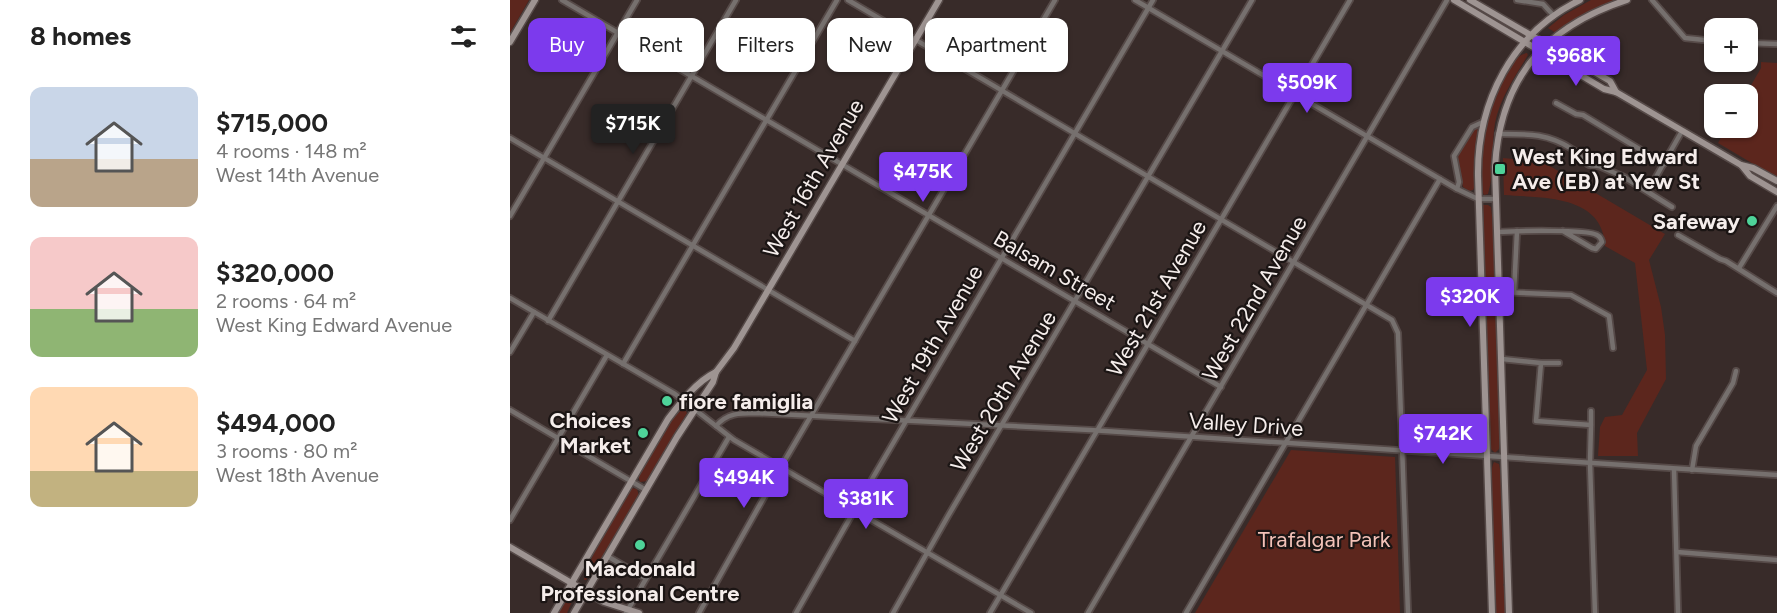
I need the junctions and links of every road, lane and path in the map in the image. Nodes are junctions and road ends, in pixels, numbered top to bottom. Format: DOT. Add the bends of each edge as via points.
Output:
graph roads {
  1 [pos="535,0"];
  2 [pos="561,0"];
  3 [pos="637,0"];
  4 [pos="736,0"];
  5 [pos="837,0"];
  6 [pos="848,0"];
  7 [pos="939,0"];
  8 [pos="1055,0"];
  9 [pos="1135,0"];
  10 [pos="1153,0"];
  11 [pos="1252,0"];
  12 [pos="1350,0"];
  13 [pos="1447,0"];
  14 [pos="1454,0"];
  15 [pos="1470,0"];
  16 [pos="1517,0"];
  17 [pos="1580,0"];
  18 [pos="1627,0"];
  19 [pos="1652,0"];
  20 [pos="1149,8"];
  21 [pos="1554,16"];
  22 [pos="627,18"];
  23 [pos="618,33"];
  24 [pos="1532,35"];
  25 [pos="916,39"];
  26 [pos="1704,40"];
  27 [pos="510,42"];
  28 [pos="1526,42"];
  29 [pos="1758,43"];
  30 [pos="1777,44"];
  31 [pos="1548,45"];
  32 [pos="1222,51"];
  33 [pos="1541,51"];
  34 [pos="685,72"];
  35 [pos="692,76"];
  36 [pos="1002,90"];
  37 [pos="1616,92"];
  38 [pos="1295,94"];
  39 [pos="1556,103"];
  40 [pos="766,120"];
  41 [pos="1483,123"];
  42 [pos="1682,131"];
  43 [pos="1075,133"];
  44 [pos="1498,134"];
  45 [pos="1368,136"];
  46 [pos="510,138"];
  47 [pos="544,158"];
  48 [pos="1664,164"];
  49 [pos="842,165"];
  50 [pos="1741,165"];
  51 [pos="1148,176"];
  52 [pos="1440,179"];
  53 [pos="1777,181"];
  54 [pos="1457,189"];
  55 [pos="1648,191"];
  56 [pos="1777,192"];
  57 [pos="1478,199"];
  58 [pos="1495,199"];
  59 [pos="618,202"];
  60 [pos="1777,206"];
  61 [pos="1672,207"];
  62 [pos="929,215"];
  63 [pos="510,216"];
  64 [pos="1221,219"];
  65 [pos="1517,231"];
  66 [pos="1563,231"];
  67 [pos="1498,232"];
  68 [pos="1678,235"];
  69 [pos="693,245"];
  70 [pos="1002,258"];
  71 [pos="1294,262"];
  72 [pos="1739,268"];
  73 [pos="768,290"];
  74 [pos="1500,292"];
  75 [pos="1514,292"];
  76 [pos="1777,292"];
  77 [pos="510,298"];
  78 [pos="1075,301"];
  79 [pos="1367,304"];
  80 [pos="534,312"];
  81 [pos="548,321"];
  82 [pos="855,341"];
  83 [pos="1148,344"];
  84 [pos="1613,348"];
  85 [pos="510,352"];
  86 [pos="607,355"];
  87 [pos="1502,358"];
  88 [pos="1541,363"];
  89 [pos="1560,363"];
  90 [pos="623,364"];
  91 [pos="1736,371"];
  92 [pos="716,372"];
  93 [pos="1221,387"];
  94 [pos="683,400"];
  95 [pos="694,409"];
  96 [pos="510,410"];
  97 [pos="1591,411"];
  98 [pos="810,416"];
  99 [pos="906,421"];
  100 [pos="1591,425"];
  101 [pos="716,426"];
  102 [pos="1001,426"];
  103 [pos="1097,431"];
  104 [pos="729,437"];
  105 [pos="1192,437"];
  106 [pos="558,438"];
  107 [pos="1286,443"];
  108 [pos="1402,451"];
  109 [pos="1486,457"];
  110 [pos="1504,458"];
  111 [pos="1590,463"];
  112 [pos="781,467"];
  113 [pos="1674,469"];
  114 [pos="1692,470"];
  115 [pos="1777,475"];
  116 [pos="631,481"];
  117 [pos="646,489"];
  118 [pos="854,510"];
  119 [pos="510,520"];
  120 [pos="510,547"];
  121 [pos="1677,552"];
  122 [pos="927,553"];
  123 [pos="607,556"];
  124 [pos="1777,560"];
  125 [pos="645,578"];
  126 [pos="571,584"];
  127 [pos="586,592"];
  128 [pos="1000,595"];
  129 [pos="626,612"];
  130 [pos="554,613"];
  131 [pos="574,613"];
  132 [pos="639,613"];
  133 [pos="699,613"];
  134 [pos="796,613"];
  135 [pos="893,613"];
  136 [pos="990,613"];
  137 [pos="1030,613"];
  138 [pos="1088,613"];
  139 [pos="1186,613"];
  140 [pos="1408,613"];
  141 [pos="1492,613"];
  142 [pos="1509,613"];
  143 [pos="1595,613"];
  144 [pos="1678,613"];
  1 -- 27 [label="main road"];
  2 -- 23 [label="street, Balsam Street"];
  3 -- 22 [label="street"];
  4 -- 35 [label="street"];
  5 -- 40 [label="street"];
  6 -- 25 [label="street"];
  7 -- 25 [label="main road, West 16th Avenue"];
  8 -- 36 [label="street"];
  9 -- 20 [label="street"];
  10 -- 20 [label="street, West 19th Avenue"];
  11 -- 32 [label="street, West 20th Avenue"];
  12 -- 38 [label="street, West 21st Avenue"];
  13 -- 45 [label="street, West 22nd Avenue"];
  14 -- 28 [label="main road"];
  15 -- 24 [label="main road"];
  16 -- 21 [label="street" via="1543,4"];
  17 -- 21 [label="main road"];
  18 -- 31 [label="main road" via="1591,14"];
  19 -- 26 [label="street" via="1685,38"];
  20 -- 32 [label="street"];
  20 -- 43 [label="street, West 19th Avenue"];
  21 -- 24 [label="main road"];
  23 -- 47 [label="street"];
  24 -- 28 [label="main road"];
  24 -- 31 [label="main road"];
  25 -- 36 [label="street"];
  25 -- 49 [label="main road, West 16th Avenue"];
  28 -- 33 [label="main road"];
  28 -- 41 [label="main road" via="1501,75"];
  29 -- 30 [label="street"];
  31 -- 33 [label="main road"];
  31 -- 37 [label="main road" via="1610,81"];
  32 -- 38 [label="street"];
  32 -- 51 [label="street, West 20th Avenue"];
  33 -- 37 [label="main road" via="1604,90"];
  33 -- 44 [label="main road" via="1513,89"];
  34 -- 35 [label="street, Balsam Street"];
  35 -- 40 [label="street, Balsam Street"];
  35 -- 59 [label="street"];
  36 -- 43 [label="street"];
  36 -- 62 [label="street"];
  37 -- 42 [label="main road"];
  38 -- 45 [label="street"];
  38 -- 64 [label="street, West 21st Avenue"];
  39 -- 48 [label="street"];
  40 -- 49 [label="street, Balsam Street"];
  40 -- 69 [label="street"];
  41 -- 54 [label="street" via="1472,127 1454,156"];
  41 -- 57 [label="main road"];
  42 -- 48 [label="street"];
  42 -- 50 [label="main road"];
  43 -- 51 [label="street"];
  43 -- 70 [label="street, West 19th Avenue"];
  44 -- 55 [label="street" via="1544,135 1574,150 1589,165 1599,166"];
  44 -- 58 [label="main road"];
  45 -- 52 [label="street"];
  45 -- 71 [label="street, West 22nd Avenue"];
  46 -- 47 [label="street"];
  47 -- 59 [label="street"];
  47 -- 63 [label="street"];
  48 -- 55 [label="street"];
  49 -- 62 [label="street, Balsam Street"];
  49 -- 73 [label="main road, West 16th Avenue"];
  50 -- 53 [label="main road"];
  50 -- 56 [label="main road" via="1750,176"];
  51 -- 64 [label="street"];
  51 -- 78 [label="street, West 20th Avenue"];
  52 -- 54 [label="street"];
  52 -- 79 [label="street"];
  54 -- 57 [label="street"];
  55 -- 61 [label="street"];
  57 -- 58 [label="street"];
  57 -- 109 [label="main road"];
  58 -- 67 [label="main road"];
  59 -- 69 [label="street"];
  59 -- 81 [label="street"];
  60 -- 72 [label="street"];
  62 -- 70 [label="street, Balsam Street"];
  62 -- 82 [label="street"];
  64 -- 71 [label="street"];
  64 -- 83 [label="street, West 21st Avenue"];
  65 -- 66 [label="street"];
  65 -- 67 [label="street"];
  65 -- 75 [label="street"];
  66 -- 66 [label="street" via="1592,248 1602,242 1596,234"];
  67 -- 74 [label="main road"];
  68 -- 72 [label="street"];
  69 -- 73 [label="street"];
  69 -- 90 [label="street"];
  70 -- 78 [label="street, Balsam Street"];
  70 -- 99 [label="street, West 19th Avenue"];
  71 -- 79 [label="street"];
  71 -- 93 [label="street, West 22nd Avenue"];
  72 -- 76 [label="street"];
  73 -- 82 [label="street"];
  73 -- 92 [label="main road, West 16th Avenue"];
  74 -- 75 [label="street"];
  74 -- 87 [label="main road"];
  75 -- 84 [label="street" via="1571,295 1582,300 1609,316"];
  77 -- 80 [label="street"];
  78 -- 83 [label="street, Balsam Street"];
  78 -- 102 [label="street, West 20th Avenue"];
  79 -- 107 [label="street"];
  79 -- 108 [label="street" via="1397,327"];
  80 -- 81 [label="street"];
  80 -- 85 [label="street"];
  81 -- 86 [label="street"];
  82 -- 98 [label="street"];
  83 -- 93 [label="street, Balsam Street"];
  83 -- 103 [label="street, West 21st Avenue"];
  86 -- 90 [label="street"];
  86 -- 106 [label="street"];
  87 -- 88 [label="street"];
  87 -- 110 [label="main road"];
  88 -- 89 [label="street"];
  88 -- 100 [label="street" via="1536,422"];
  90 -- 94 [label="street"];
  91 -- 114 [label="street" via="1696,446"];
  92 -- 94 [label="main road, West 16th Avenue"];
  92 -- 95 [label="main road, West 16th Avenue"];
  93 -- 105 [label="street, West 22nd Avenue"];
  94 -- 95 [label="street"];
  94 -- 116 [label="main road, West 16th Avenue"];
  95 -- 101 [label="street"];
  95 -- 117 [label="main road, West 16th Avenue"];
  96 -- 106 [label="street"];
  97 -- 100 [label="street"];
  98 -- 99 [label="street, Valley Drive"];
  98 -- 101 [label="street, Valley Drive" via="736,414"];
  98 -- 112 [label="street"];
  99 -- 102 [label="street, Valley Drive"];
  99 -- 118 [label="street, West 19th Avenue"];
  100 -- 111 [label="street"];
  101 -- 104 [label="street"];
  102 -- 103 [label="street, Valley Drive"];
  102 -- 122 [label="street, West 20th Avenue"];
  103 -- 105 [label="street, Valley Drive"];
  103 -- 128 [label="street, West 21st Avenue"];
  104 -- 112 [label="street"];
  104 -- 125 [label="street"];
  105 -- 107 [label="street, Valley Drive"];
  105 -- 138 [label="street, West 22nd Avenue"];
  106 -- 116 [label="street"];
  106 -- 119 [label="street"];
  107 -- 108 [label="street, Valley Drive"];
  107 -- 139 [label="street"];
  108 -- 109 [label="street, Valley Drive"];
  108 -- 140 [label="street"];
  109 -- 110 [label="street, Valley Drive"];
  109 -- 141 [label="main road"];
  110 -- 111 [label="street, Valley Drive"];
  110 -- 142 [label="main road"];
  111 -- 113 [label="street, Valley Drive"];
  111 -- 143 [label="street"];
  112 -- 118 [label="street"];
  112 -- 133 [label="street"];
  113 -- 114 [label="street, Valley Drive"];
  113 -- 121 [label="street"];
  114 -- 115 [label="street, Valley Drive"];
  116 -- 117 [label="street"];
  116 -- 126 [label="main road, West 16th Avenue"];
  117 -- 123 [label="main road, West 16th Avenue"];
  118 -- 122 [label="street"];
  118 -- 134 [label="street, West 19th Avenue"];
  120 -- 126 [label="main road"];
  121 -- 124 [label="street"];
  121 -- 144 [label="street"];
  122 -- 128 [label="street"];
  122 -- 135 [label="street, West 20th Avenue"];
  123 -- 125 [label="street"];
  123 -- 127 [label="main road, West 16th Avenue"];
  125 -- 129 [label="street"];
  126 -- 127 [label="main road"];
  126 -- 130 [label="main road, West 16th Avenue"];
  127 -- 129 [label="main road"];
  127 -- 131 [label="main road, West 16th Avenue"];
  128 -- 136 [label="street, West 21st Avenue"];
  128 -- 137 [label="street"];
  129 -- 132 [label="main road"];
}
